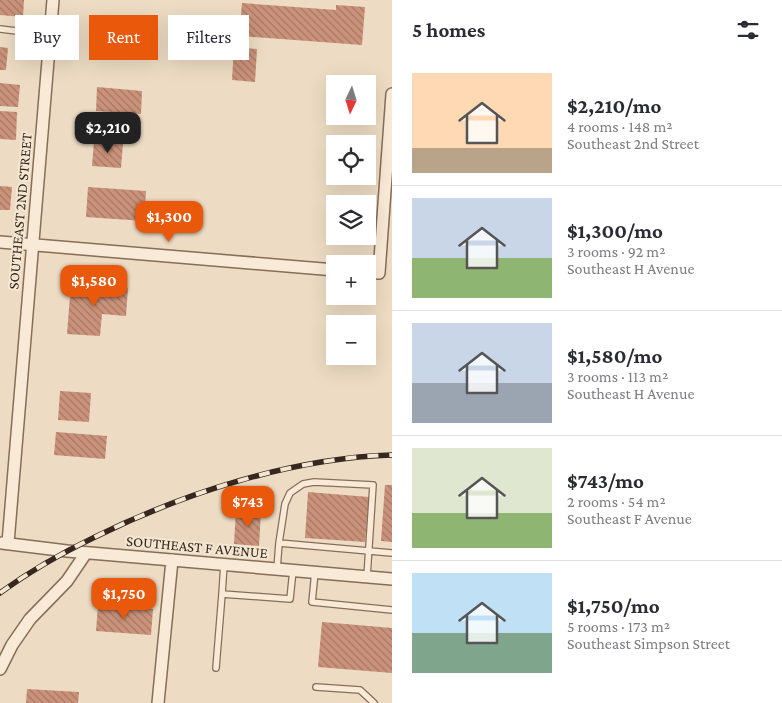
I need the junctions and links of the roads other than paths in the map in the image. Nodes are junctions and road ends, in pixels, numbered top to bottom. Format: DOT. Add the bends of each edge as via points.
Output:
graph roads {
  1 [pos="52,0"];
  2 [pos="51,15"];
  3 [pos="0,29"];
  4 [pos="15,31"];
  5 [pos="48,60"];
  6 [pos="392,94"];
  7 [pos="0,242"];
  8 [pos="33,245"];
  9 [pos="375,255"];
  10 [pos="326,269"];
  11 [pos="4,543"];
  12 [pos="278,543"];
  13 [pos="369,550"];
  14 [pos="86,553"];
  15 [pos="392,553"];
  16 [pos="172,560"];
  17 [pos="224,564"];
  18 [pos="276,569"];
  19 [pos="293,570"];
  20 [pos="314,572"];
  21 [pos="367,577"];
  22 [pos="392,579"];
  23 [pos="222,594"];
  24 [pos="392,610"];
  25 [pos="216,668"];
  26 [pos="0,669"];
  27 [pos="316,687"];
  28 [pos="158,703"];
  29 [pos="374,703"];
  1 -- 2 [label="street, SOUTHEAST 2ND STREET"];
  3 -- 4 [label="lane"];
  5 -- 8 [label="street, SOUTHEAST 2ND STREET"];
  6 -- 9 [label="street"];
  7 -- 8 [label="street"];
  8 -- 10 [label="street"];
  8 -- 11 [label="street, SOUTHEAST 2ND STREET"];
  11 -- 14 [label="street, SOUTHEAST F AVENUE"];
  12 -- 13 [label="lane"];
  12 -- 13 [label="lane" via="285,504 290,493 303,484 373,485"];
  12 -- 18 [label="lane"];
  13 -- 15 [label="lane"];
  13 -- 21 [label="lane"];
  14 -- 16 [label="street, SOUTHEAST F AVENUE"];
  14 -- 26 [label="street" via="67,581 30,619"];
  16 -- 17 [label="street, SOUTHEAST F AVENUE"];
  16 -- 28 [label="street"];
  17 -- 18 [label="street, SOUTHEAST F AVENUE"];
  17 -- 23 [label="lane"];
  18 -- 19 [label="street, SOUTHEAST F AVENUE"];
  19 -- 20 [label="street, SOUTHEAST F AVENUE"];
  19 -- 23 [label="lane" via="290,599"];
  20 -- 21 [label="street, SOUTHEAST F AVENUE"];
  20 -- 24 [label="lane" via="312,602"];
  21 -- 22 [label="street, SOUTHEAST F AVENUE"];
  23 -- 25 [label="lane"];
  27 -- 29 [label="lane" via="360,690"];
}
